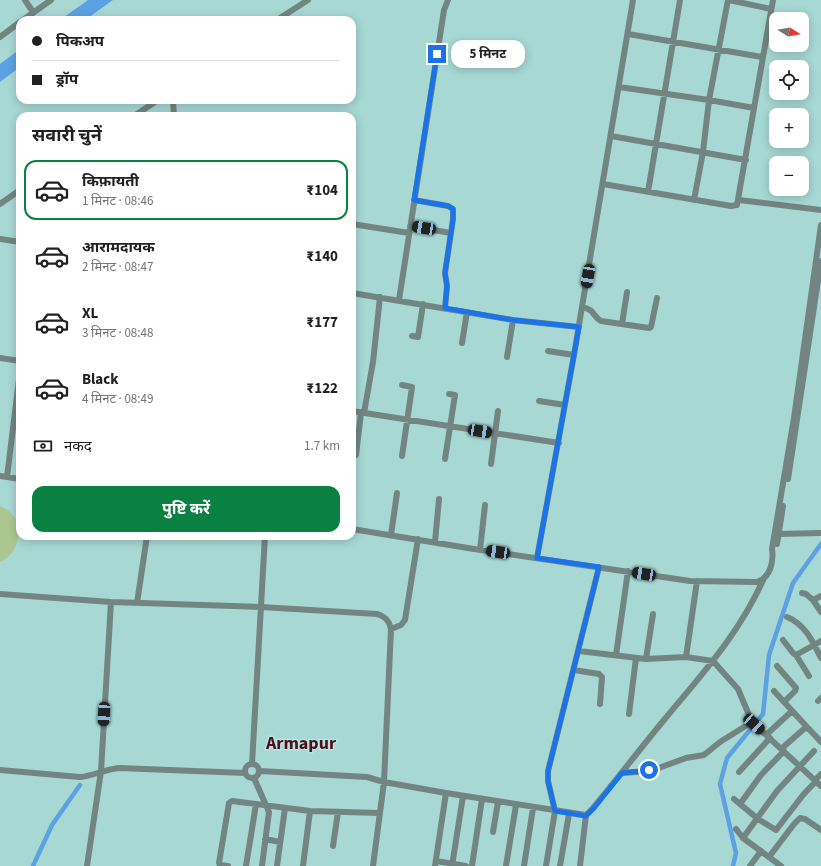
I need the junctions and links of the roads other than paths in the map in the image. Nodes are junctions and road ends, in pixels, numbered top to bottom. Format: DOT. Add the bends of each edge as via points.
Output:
graph roads {
  1 [pos="25,0"];
  2 [pos="51,0"];
  3 [pos="308,0"];
  4 [pos="448,0"];
  5 [pos="633,0"];
  6 [pos="680,0"];
  7 [pos="729,0"];
  8 [pos="773,0"];
  9 [pos="771,9"];
  10 [pos="33,12"];
  11 [pos="28,16"];
  12 [pos="283,16"];
  13 [pos="16,25"];
  14 [pos="628,34"];
  15 [pos="0,38"];
  16 [pos="674,41"];
  17 [pos="718,49"];
  18 [pos="762,57"];
  19 [pos="619,87"];
  20 [pos="665,93"];
  21 [pos="709,100"];
  22 [pos="152,104"];
  23 [pos="754,108"];
  24 [pos="140,112"];
  25 [pos="611,136"];
  26 [pos="657,144"];
  27 [pos="703,152"];
  28 [pos="746,160"];
  29 [pos="603,184"];
  30 [pos="648,192"];
  31 [pos="16,193"];
  32 [pos="414,200"];
  33 [pos="694,200"];
  34 [pos="739,200"];
  35 [pos="0,204"];
  36 [pos="821,210"];
  37 [pos="356,225"];
  38 [pos="821,225"];
  39 [pos="410,226"];
  40 [pos="409,233"];
  41 [pos="451,233"];
  42 [pos="0,239"];
  43 [pos="16,241"];
  44 [pos="821,261"];
  45 [pos="819,287"];
  46 [pos="627,292"];
  47 [pos="356,294"];
  48 [pos="380,297"];
  49 [pos="657,298"];
  50 [pos="399,300"];
  51 [pos="424,304"];
  52 [pos="582,307"];
  53 [pos="445,308"];
  54 [pos="466,312"];
  55 [pos="513,320"];
  56 [pos="622,324"];
  57 [pos="579,327"];
  58 [pos="412,336"];
  59 [pos="462,343"];
  60 [pos="548,351"];
  61 [pos="574,355"];
  62 [pos="507,357"];
  63 [pos="0,358"];
  64 [pos="16,360"];
  65 [pos="402,386"];
  66 [pos="449,394"];
  67 [pos="16,396"];
  68 [pos="539,401"];
  69 [pos="565,406"];
  70 [pos="498,411"];
  71 [pos="356,412"];
  72 [pos="363,413"];
  73 [pos="408,420"];
  74 [pos="450,426"];
  75 [pos="495,433"];
  76 [pos="559,443"];
  77 [pos="356,455"];
  78 [pos="402,456"];
  79 [pos="445,459"];
  80 [pos="491,464"];
  81 [pos="3,477"];
  82 [pos="16,479"];
  83 [pos="397,493"];
  84 [pos="439,499"];
  85 [pos="485,505"];
  86 [pos="356,530"];
  87 [pos="821,533"];
  88 [pos="779,534"];
  89 [pos="391,535"];
  90 [pos="418,539"];
  91 [pos="146,540"];
  92 [pos="265,540"];
  93 [pos="435,542"];
  94 [pos="480,550"];
  95 [pos="773,555"];
  96 [pos="537,558"];
  97 [pos="599,567"];
  98 [pos="628,571"];
  99 [pos="764,578"];
  100 [pos="697,581"];
  101 [pos="802,593"];
  102 [pos="0,594"];
  103 [pos="821,596"];
  104 [pos="813,600"];
  105 [pos="111,602"];
  106 [pos="137,603"];
  107 [pos="261,607"];
  108 [pos="821,612"];
  109 [pos="653,614"];
  110 [pos="786,617"];
  111 [pos="391,629"];
  112 [pos="783,640"];
  113 [pos="821,641"];
  114 [pos="815,646"];
  115 [pos="578,652"];
  116 [pos="616,655"];
  117 [pos="796,655"];
  118 [pos="686,657"];
  119 [pos="636,658"];
  120 [pos="821,658"];
  121 [pos="646,659"];
  122 [pos="713,661"];
  123 [pos="777,666"];
  124 [pos="574,670"];
  125 [pos="809,676"];
  126 [pos="774,691"];
  127 [pos="784,702"];
  128 [pos="600,704"];
  129 [pos="792,711"];
  130 [pos="629,714"];
  131 [pos="753,723"];
  132 [pos="807,728"];
  133 [pos="821,731"];
  134 [pos="768,736"];
  135 [pos="815,736"];
  136 [pos="821,742"];
  137 [pos="783,750"];
  138 [pos="814,751"];
  139 [pos="252,764"];
  140 [pos="800,766"];
  141 [pos="0,770"];
  142 [pos="101,771"];
  143 [pos="260,771"];
  144 [pos="739,772"];
  145 [pos="245,773"];
  146 [pos="622,773"];
  147 [pos="821,774"];
  148 [pos="254,778"];
  149 [pos="384,782"];
  150 [pos="817,782"];
  151 [pos="446,794"];
  152 [pos="463,796"];
  153 [pos="482,799"];
  154 [pos="734,799"];
  155 [pos="498,802"];
  156 [pos="256,804"];
  157 [pos="740,804"];
  158 [pos="516,805"];
  159 [pos="266,806"];
  160 [pos="285,808"];
  161 [pos="533,808"];
  162 [pos="310,811"];
  163 [pos="555,811"];
  164 [pos="338,812"];
  165 [pos="380,813"];
  166 [pos="569,814"];
  167 [pos="586,816"];
  168 [pos="758,819"];
  169 [pos="736,829"];
  170 [pos="821,830"];
  171 [pos="493,832"];
  172 [pos="743,838"];
  173 [pos="265,839"];
  174 [pos="280,842"];
  175 [pos="333,846"];
  176 [pos="761,851"];
  177 [pos="769,857"];
  178 [pos="435,864"];
  179 [pos="452,865"];
  180 [pos="87,866"];
  181 [pos="228,866"];
  182 [pos="246,866"];
  183 [pos="262,866"];
  184 [pos="277,866"];
  185 [pos="303,866"];
  186 [pos="373,866"];
  187 [pos="466,866"];
  188 [pos="472,866"];
  189 [pos="506,866"];
  190 [pos="524,866"];
  191 [pos="546,866"];
  192 [pos="560,866"];
  193 [pos="580,866"];
  194 [pos="750,866"];
  195 [pos="781,866"];
  1 -- 10 [label="street"];
  2 -- 10 [label="street"];
  3 -- 12 [label="street"];
  4 -- 32 [label="street" via="444,10"];
  5 -- 14 [label="street"];
  6 -- 16 [label="street"];
  7 -- 9 [label="street"];
  7 -- 17 [label="street"];
  8 -- 9 [label="street"];
  9 -- 18 [label="street"];
  10 -- 11 [label="street"];
  13 -- 15 [label="street"];
  14 -- 16 [label="street"];
  14 -- 19 [label="street"];
  16 -- 17 [label="street"];
  16 -- 20 [label="street"];
  17 -- 18 [label="street"];
  17 -- 21 [label="street"];
  18 -- 23 [label="street"];
  19 -- 20 [label="street"];
  19 -- 25 [label="street"];
  20 -- 21 [label="street"];
  20 -- 26 [label="street"];
  21 -- 23 [label="street"];
  21 -- 27 [label="street"];
  22 -- 24 [label="street"];
  23 -- 28 [label="street"];
  25 -- 26 [label="street"];
  25 -- 29 [label="street"];
  26 -- 27 [label="street"];
  26 -- 30 [label="street"];
  27 -- 28 [label="street"];
  27 -- 33 [label="street"];
  28 -- 34 [label="street"];
  29 -- 30 [label="street"];
  29 -- 52 [label="street"];
  30 -- 33 [label="street"];
  31 -- 35 [label="street"];
  32 -- 39 [label="street"];
  32 -- 41 [label="street" via="451,207 454,211"];
  33 -- 34 [label="street" via="735,207"];
  34 -- 36 [label="street"];
  37 -- 40 [label="street"];
  38 -- 95 [label="street"];
  39 -- 40 [label="street"];
  39 -- 41 [label="street"];
  40 -- 50 [label="street"];
  41 -- 53 [label="street" via="445,273"];
  42 -- 43 [label="street"];
  44 -- 45 [label="street"];
  45 -- 88 [label="street"];
  46 -- 56 [label="street"];
  47 -- 48 [label="street"];
  48 -- 50 [label="street"];
  48 -- 72 [label="street" via="373,362"];
  49 -- 56 [label="street" via="651,328"];
  50 -- 51 [label="street"];
  51 -- 53 [label="street"];
  51 -- 58 [label="street" via="418,337"];
  52 -- 56 [label="street" via="591,310 598,320"];
  52 -- 57 [label="street"];
  53 -- 54 [label="street"];
  54 -- 55 [label="street"];
  54 -- 59 [label="street"];
  55 -- 57 [label="street"];
  55 -- 62 [label="street"];
  57 -- 61 [label="street"];
  60 -- 61 [label="street"];
  61 -- 69 [label="street"];
  63 -- 64 [label="street"];
  65 -- 73 [label="street" via="412,387"];
  66 -- 74 [label="street" via="455,395"];
  67 -- 81 [label="street"];
  68 -- 69 [label="street"];
  69 -- 76 [label="street"];
  70 -- 75 [label="street"];
  71 -- 72 [label="street"];
  72 -- 73 [label="street"];
  72 -- 77 [label="street"];
  73 -- 74 [label="street"];
  73 -- 78 [label="street"];
  74 -- 75 [label="street"];
  74 -- 79 [label="street"];
  75 -- 76 [label="street"];
  75 -- 80 [label="street"];
  76 -- 96 [label="street"];
  81 -- 82 [label="street"];
  83 -- 89 [label="street"];
  84 -- 93 [label="street"];
  85 -- 94 [label="street"];
  86 -- 89 [label="street"];
  87 -- 88 [label="street"];
  88 -- 95 [label="street"];
  89 -- 90 [label="street"];
  90 -- 93 [label="street"];
  90 -- 111 [label="street" via="405,620 401,625"];
  91 -- 106 [label="street"];
  92 -- 107 [label="street"];
  93 -- 94 [label="street"];
  94 -- 96 [label="street"];
  95 -- 99 [label="street" via="770,569"];
  96 -- 97 [label="street"];
  97 -- 98 [label="street"];
  97 -- 115 [label="street"];
  98 -- 100 [label="street"];
  98 -- 116 [label="street"];
  99 -- 100 [label="street" via="757,582"];
  99 -- 122 [label="street" via="752,604"];
  100 -- 118 [label="street"];
  101 -- 104 [label="street"];
  102 -- 105 [label="street"];
  103 -- 104 [label="street"];
  104 -- 108 [label="street"];
  105 -- 106 [label="street"];
  105 -- 142 [label="street"];
  106 -- 107 [label="street"];
  107 -- 111 [label="street" via="377,614 384,616"];
  107 -- 139 [label="street"];
  109 -- 121 [label="street"];
  110 -- 114 [label="street" via="801,627"];
  111 -- 149 [label="street"];
  112 -- 117 [label="street"];
  113 -- 114 [label="street"];
  114 -- 117 [label="street"];
  114 -- 120 [label="street"];
  115 -- 116 [label="street"];
  115 -- 124 [label="street"];
  116 -- 119 [label="street"];
  117 -- 125 [label="street"];
  118 -- 121 [label="street"];
  118 -- 122 [label="street"];
  119 -- 121 [label="street"];
  119 -- 130 [label="street"];
  122 -- 131 [label="street" via="738,689"];
  122 -- 146 [label="street"];
  123 -- 127 [label="street" via="796,688"];
  124 -- 128 [label="street" via="599,674 602,677"];
  124 -- 163 [label="street" via="548,771"];
  126 -- 127 [label="street"];
  127 -- 129 [label="street"];
  129 -- 132 [label="street"];
  129 -- 134 [label="street"];
  131 -- 134 [label="street"];
  131 -- 146 [label="street" via="722,740 704,755 686,758 656,769"];
  132 -- 135 [label="street"];
  132 -- 137 [label="street"];
  133 -- 135 [label="street"];
  134 -- 137 [label="street"];
  134 -- 144 [label="street"];
  135 -- 136 [label="street"];
  137 -- 140 [label="street"];
  137 -- 157 [label="street"];
  138 -- 140 [label="street"];
  139 -- 143 [label="street" via="258,766"];
  139 -- 145 [label="street" via="246,768"];
  140 -- 150 [label="street"];
  140 -- 168 [label="street" via="777,791"];
  141 -- 142 [label="street" via="80,777"];
  142 -- 145 [label="street" via="120,768"];
  142 -- 180 [label="street"];
  143 -- 148 [label="street"];
  143 -- 149 [label="street" via="367,777"];
  145 -- 148 [label="street"];
  146 -- 167 [label="street"];
  147 -- 150 [label="street"];
  148 -- 159 [label="street"];
  149 -- 151 [label="street"];
  149 -- 165 [label="street"];
  150 -- 168 [label="street" via="803,795 777,829 774,830"];
  151 -- 152 [label="street"];
  151 -- 178 [label="street"];
  152 -- 153 [label="street"];
  152 -- 179 [label="street"];
  153 -- 155 [label="street"];
  153 -- 188 [label="street"];
  154 -- 157 [label="street"];
  155 -- 158 [label="street"];
  155 -- 171 [label="street"];
  156 -- 159 [label="street"];
  156 -- 181 [label="street" via="234,800 229,804 219,863"];
  156 -- 182 [label="street"];
  157 -- 168 [label="street"];
  158 -- 161 [label="street"];
  158 -- 189 [label="street"];
  159 -- 160 [label="street"];
  159 -- 173 [label="street" via="269,816"];
  160 -- 162 [label="street"];
  160 -- 174 [label="street"];
  161 -- 163 [label="street"];
  161 -- 190 [label="street"];
  162 -- 164 [label="street"];
  162 -- 185 [label="street"];
  163 -- 166 [label="street"];
  163 -- 191 [label="street"];
  164 -- 165 [label="street"];
  164 -- 175 [label="street"];
  165 -- 186 [label="street"];
  166 -- 167 [label="street"];
  166 -- 192 [label="street"];
  167 -- 193 [label="street"];
  168 -- 172 [label="street"];
  169 -- 172 [label="street"];
  170 -- 177 [label="street" via="804,819 798,819"];
  172 -- 176 [label="street"];
  173 -- 174 [label="street"];
  173 -- 183 [label="street"];
  174 -- 184 [label="street"];
  176 -- 177 [label="street"];
  176 -- 194 [label="street"];
  177 -- 195 [label="street"];
  178 -- 179 [label="street"];
  179 -- 187 [label="street"];
}
